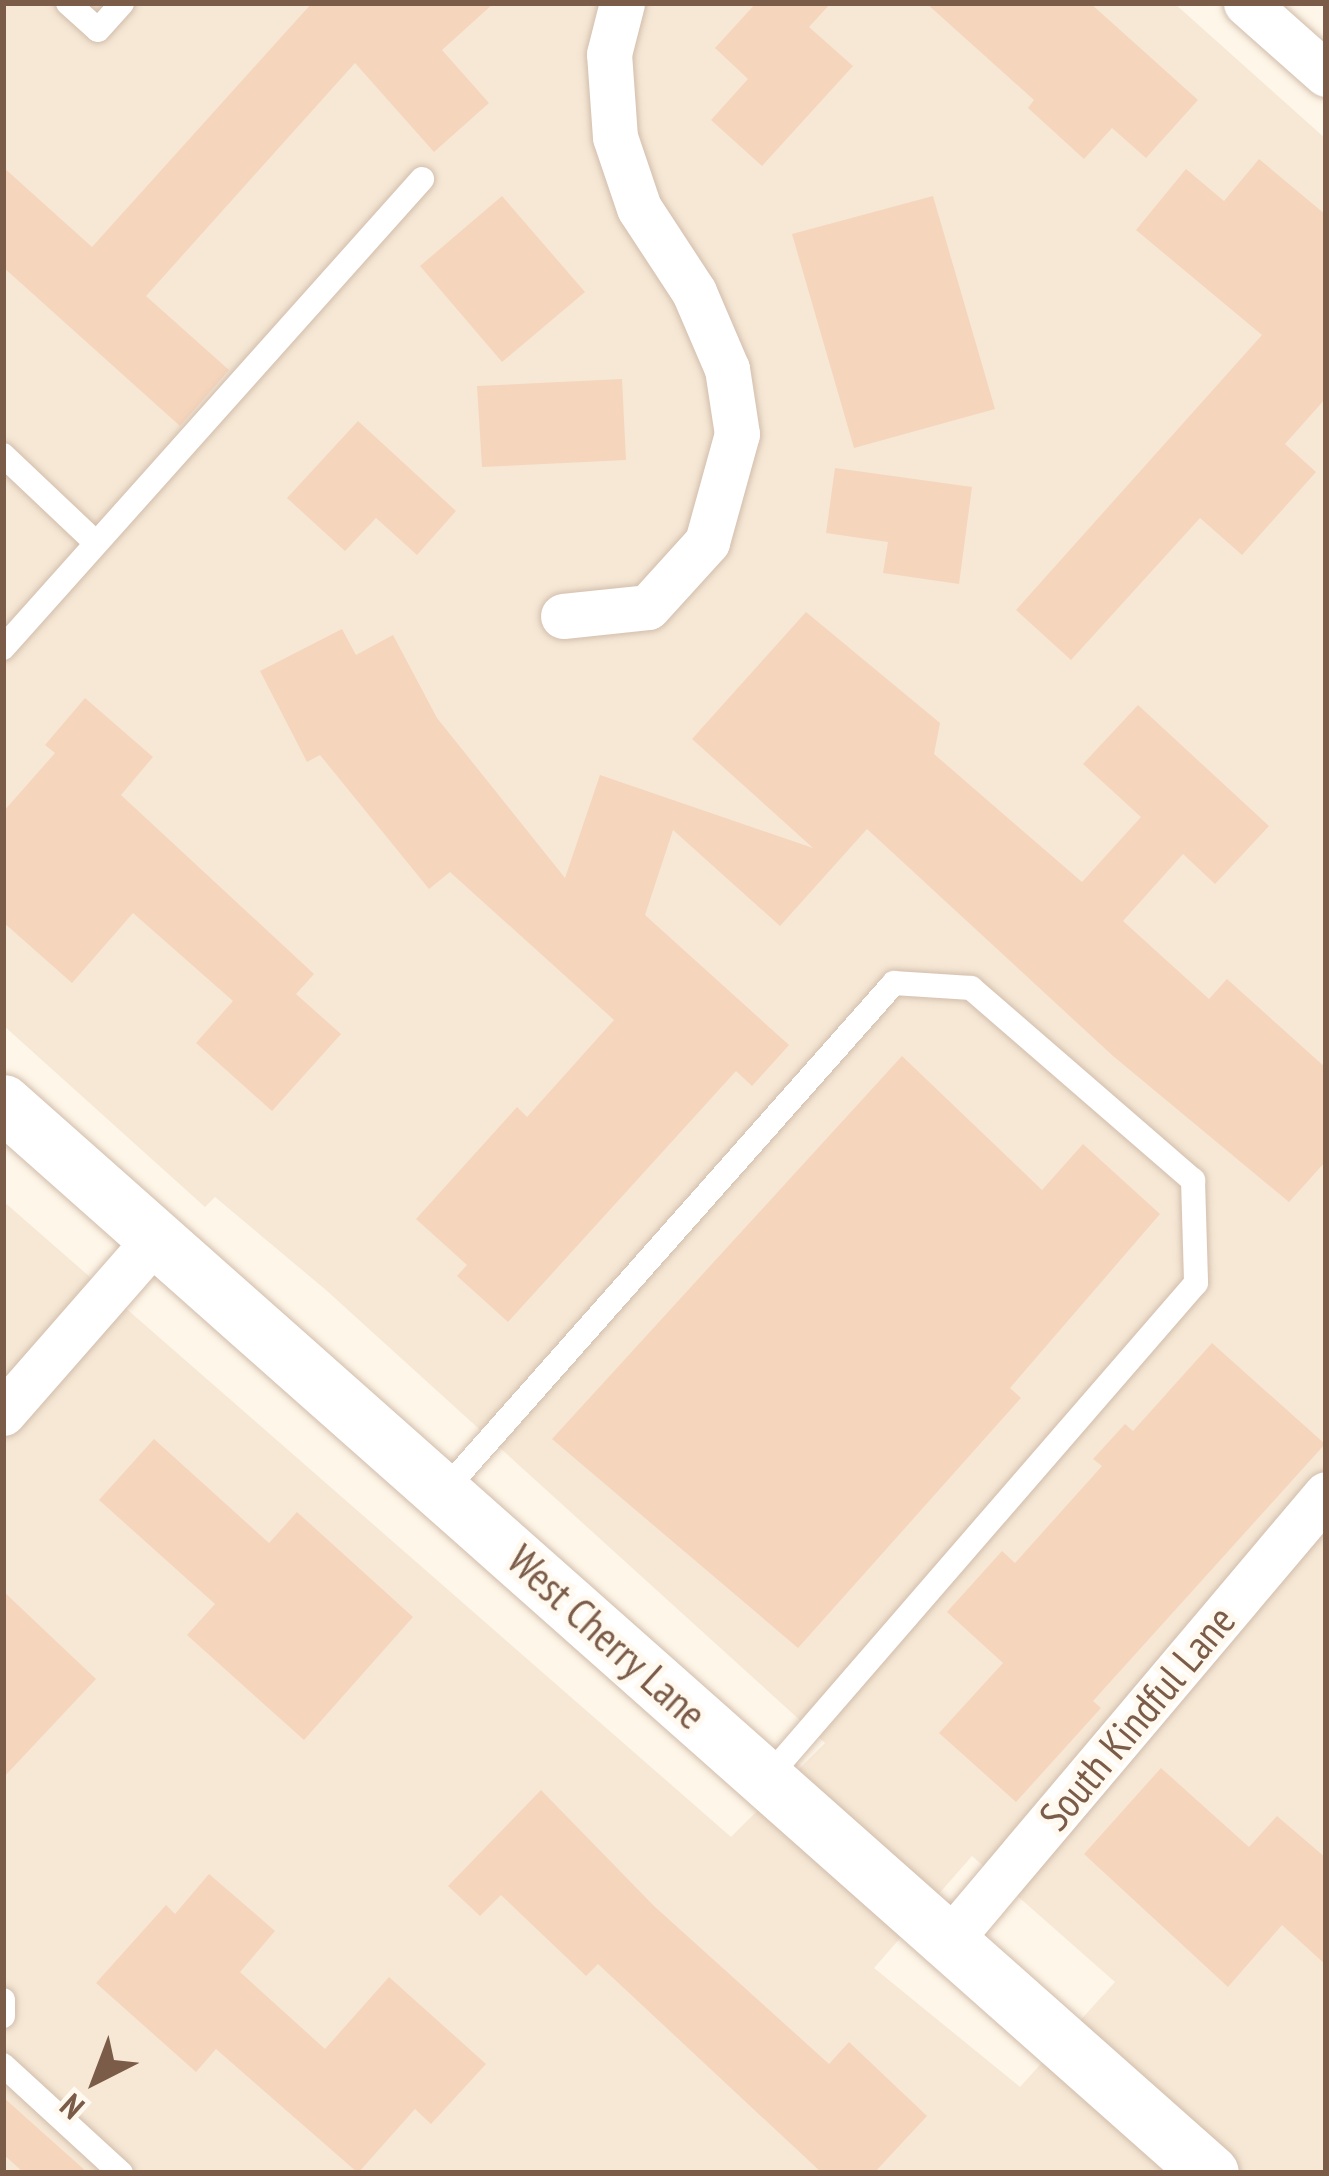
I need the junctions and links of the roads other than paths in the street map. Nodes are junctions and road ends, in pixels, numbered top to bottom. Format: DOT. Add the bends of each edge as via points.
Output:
graph roads {
  1 [pos="68,3"];
  2 [pos="122,3"];
  3 [pos="622,3"];
  4 [pos="1263,8"];
  5 [pos="1326,74"];
  6 [pos="422,179"];
  7 [pos="3,455"];
  8 [pos="96,543"];
  9 [pos="563,616"];
  10 [pos="3,648"];
  11 [pos="3,1102"];
  12 [pos="157,1238"];
  13 [pos="3,1414"];
  14 [pos="443,1492"];
  15 [pos="1326,1494"];
  16 [pos="767,1778"];
  17 [pos="948,1942"];
  18 [pos="3,2000"];
  19 [pos="3,2016"];
  20 [pos="3,2066"];
  21 [pos="122,2173"];
  22 [pos="1210,2173"];
  1 -- 2 [label="lane" via="98,30"];
  3 -- 9 [label="street" via="610,54 615,137 639,208 694,292 727,369 737,434 707,542 648,607"];
  4 -- 5 [label="street"];
  6 -- 8 [label="lane"];
  7 -- 8 [label="lane"];
  8 -- 10 [label="lane"];
  11 -- 12 [label="street, West Cherry Lane"];
  12 -- 13 [label="street"];
  12 -- 14 [label="street, West Cherry Lane"];
  14 -- 16 [label="street, West Cherry Lane"];
  14 -- 16 [label="lane" via="894,982 971,988 1193,1180 1196,1283"];
  15 -- 17 [label="street, South Kindful Lane"];
  16 -- 17 [label="street, West Cherry Lane"];
  17 -- 22 [label="street, West Cherry Lane"];
  18 -- 19 [label="lane"];
  20 -- 21 [label="lane"];
}
